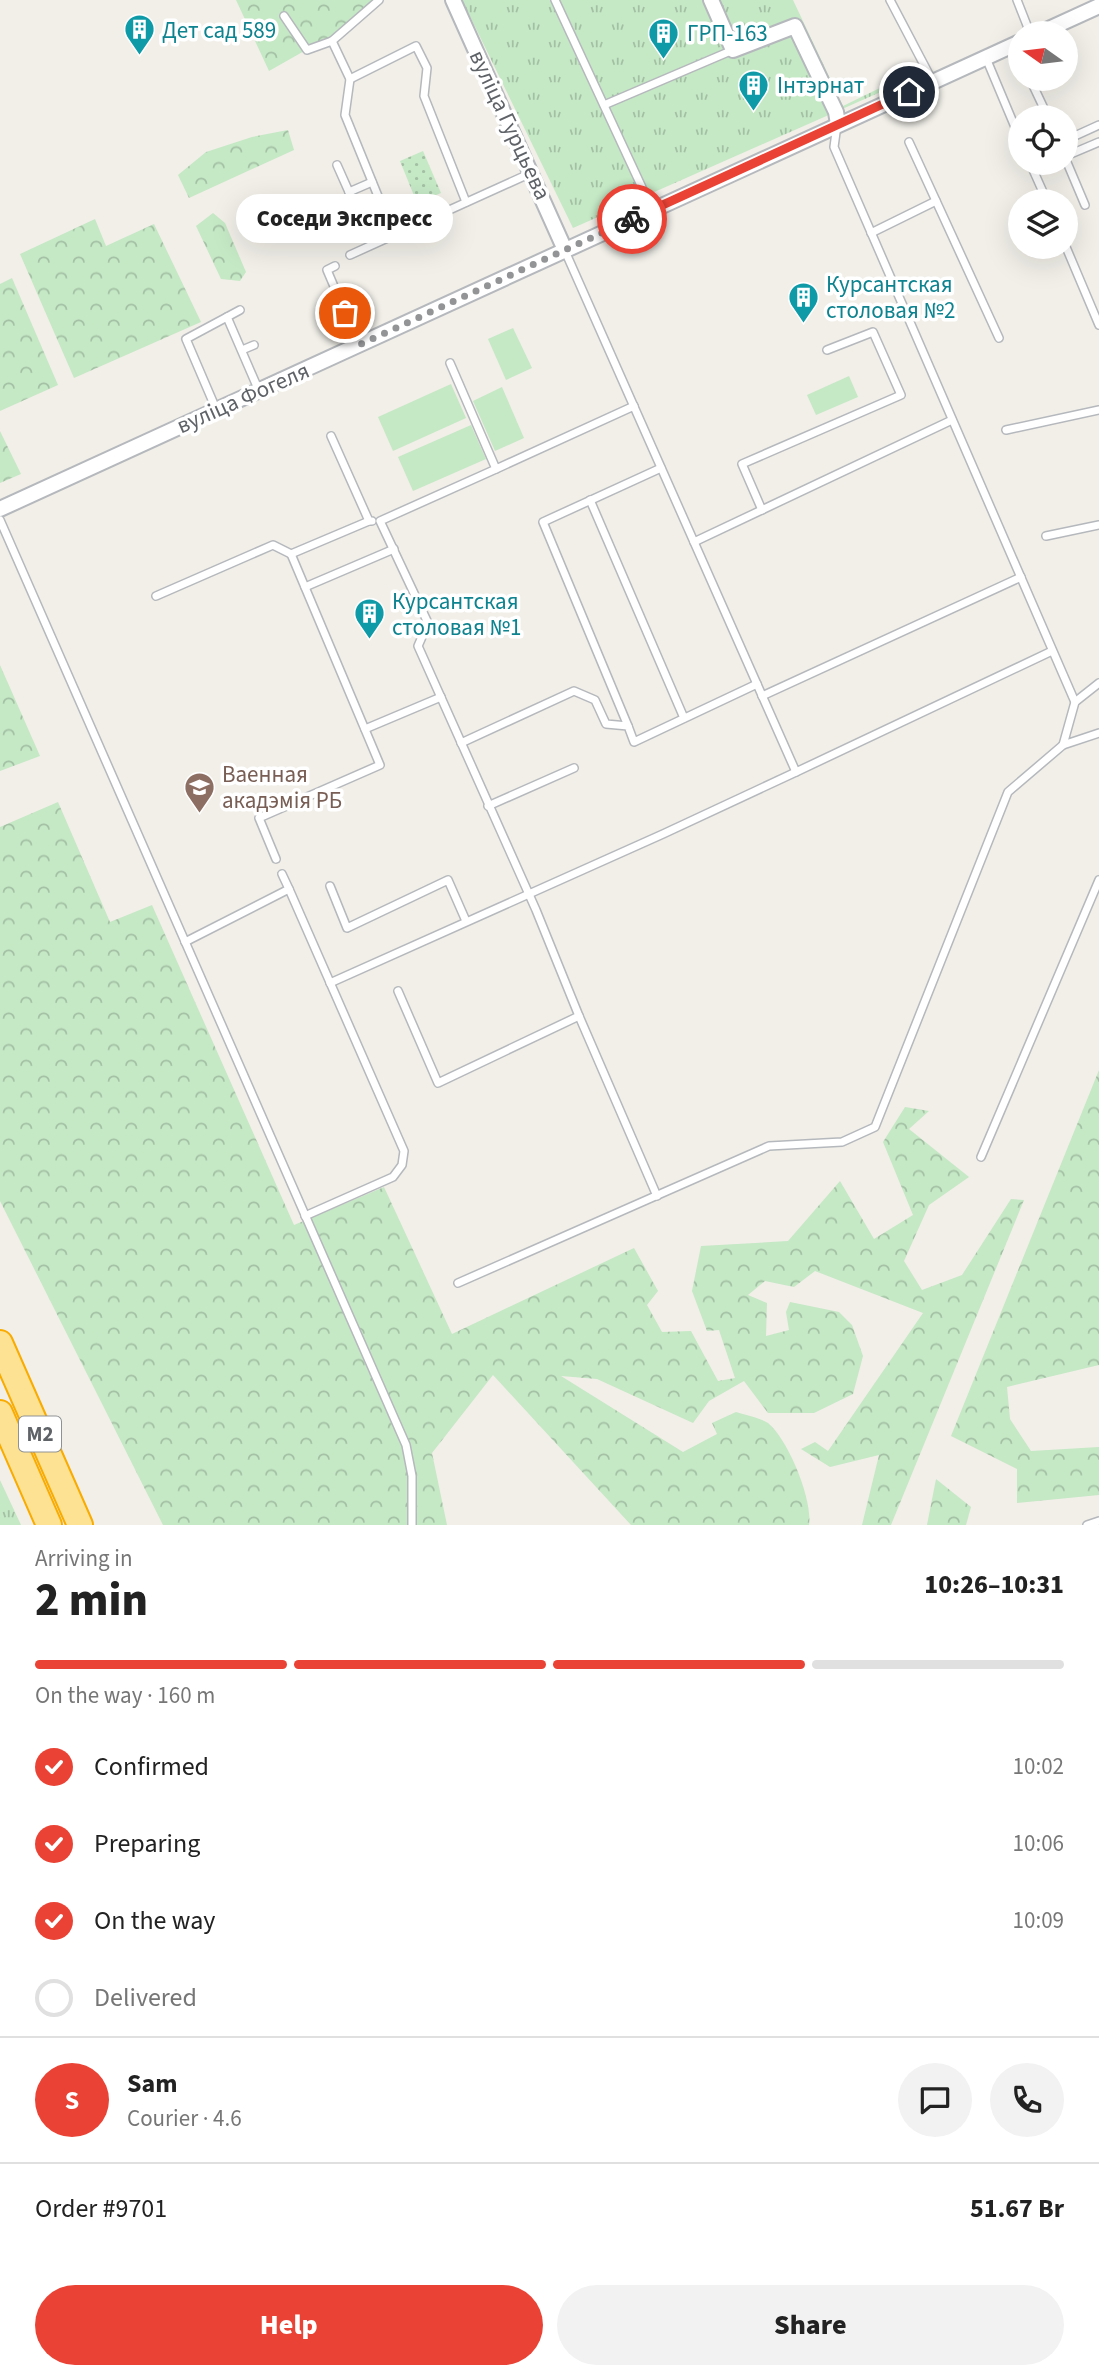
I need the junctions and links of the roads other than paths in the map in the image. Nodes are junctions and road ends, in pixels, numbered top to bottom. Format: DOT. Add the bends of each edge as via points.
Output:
graph roads {
  1 [pos="379,0"];
  2 [pos="453,0"];
  3 [pos="555,0"];
  4 [pos="711,0"];
  5 [pos="890,0"];
  6 [pos="1017,0"];
  7 [pos="1099,6"];
  8 [pos="284,16"];
  9 [pos="1025,21"];
  10 [pos="1066,21"];
  11 [pos="332,41"];
  12 [pos="1008,48"];
  13 [pos="733,50"];
  14 [pos="986,58"];
  15 [pos="349,79"];
  16 [pos="933,82"];
  17 [pos="604,105"];
  18 [pos="1008,110"];
  19 [pos="838,124"];
  20 [pos="1099,125"];
  21 [pos="1078,135"];
  22 [pos="909,142"];
  23 [pos="1099,142"];
  24 [pos="1078,152"];
  25 [pos="337,165"];
  26 [pos="533,172"];
  27 [pos="1073,175"];
  28 [pos="372,182"];
  29 [pos="349,192"];
  30 [pos="936,201"];
  31 [pos="466,202"];
  32 [pos="1086,205"];
  33 [pos="652,209"];
  34 [pos="360,220"];
  35 [pos="393,233"];
  36 [pos="871,233"];
  37 [pos="565,250"];
  38 [pos="350,254"];
  39 [pos="1071,259"];
  40 [pos="335,266"];
  41 [pos="240,310"];
  42 [pos="227,317"];
  43 [pos="1098,322"];
  44 [pos="999,338"];
  45 [pos="254,345"];
  46 [pos="359,345"];
  47 [pos="242,350"];
  48 [pos="827,350"];
  49 [pos="450,363"];
  50 [pos="259,391"];
  51 [pos="634,406"];
  52 [pos="216,410"];
  53 [pos="1099,410"];
  54 [pos="953,419"];
  55 [pos="1006,430"];
  56 [pos="331,436"];
  57 [pos="496,468"];
  58 [pos="661,468"];
  59 [pos="590,500"];
  60 [pos="0,509"];
  61 [pos="762,510"];
  62 [pos="0,520"];
  63 [pos="369,521"];
  64 [pos="380,521"];
  65 [pos="1099,525"];
  66 [pos="1046,536"];
  67 [pos="694,542"];
  68 [pos="394,549"];
  69 [pos="290,554"];
  70 [pos="1021,577"];
  71 [pos="305,587"];
  72 [pos="156,596"];
  73 [pos="1052,651"];
  74 [pos="1099,683"];
  75 [pos="757,684"];
  76 [pos="762,696"];
  77 [pos="441,697"];
  78 [pos="1075,702"];
  79 [pos="684,718"];
  80 [pos="628,726"];
  81 [pos="365,729"];
  82 [pos="1099,733"];
  83 [pos="461,744"];
  84 [pos="1063,745"];
  85 [pos="574,768"];
  86 [pos="796,772"];
  87 [pos="488,806"];
  88 [pos="276,859"];
  89 [pos="282,874"];
  90 [pos="1099,880"];
  91 [pos="330,886"];
  92 [pos="289,889"];
  93 [pos="527,893"];
  94 [pos="466,921"];
  95 [pos="185,942"];
  96 [pos="330,983"];
  97 [pos="398,991"];
  98 [pos="579,1016"];
  99 [pos="981,1157"];
  100 [pos="657,1196"];
  101 [pos="305,1216"];
  102 [pos="458,1283"];
  103 [pos="0,1343"];
  104 [pos="0,1413"];
  105 [pos="1099,1521"];
  106 [pos="49,1525"];
  107 [pos="80,1525"];
  108 [pos="412,1525"];
  109 [pos="1087,1525"];
  1 -- 11 [label="lane"];
  2 -- 26 [label="street, вуліца Гурцьева"];
  3 -- 17 [label="lane"];
  4 -- 13 [label="street"];
  5 -- 16 [label="lane"];
  6 -- 9 [label="lane"];
  7 -- 10 [label="street"];
  8 -- 11 [label="lane" via="306,50"];
  11 -- 15 [label="lane"];
  12 -- 14 [label="street, вуліца Фогеля"];
  13 -- 17 [label="lane"];
  13 -- 19 [label="street" via="795,26"];
  14 -- 16 [label="street, вуліца Фогеля"];
  14 -- 18 [label="lane"];
  15 -- 28 [label="lane" via="345,115"];
  15 -- 31 [label="lane" via="416,46 427,68 424,96"];
  16 -- 19 [label="street, вуліца Фогеля"];
  17 -- 33 [label="lane"];
  19 -- 33 [label="street, вуліца Фогеля"];
  19 -- 36 [label="lane" via="834,147"];
  20 -- 21 [label="lane"];
  22 -- 30 [label="lane"];
  23 -- 24 [label="lane"];
  25 -- 29 [label="lane"];
  26 -- 31 [label="lane"];
  26 -- 37 [label="street, вуліца Гурцьева"];
  27 -- 32 [label="lane"];
  28 -- 29 [label="lane"];
  28 -- 35 [label="lane"];
  29 -- 34 [label="lane"];
  30 -- 36 [label="lane"];
  30 -- 44 [label="lane"];
  31 -- 35 [label="lane"];
  33 -- 37 [label="street, вуліца Фогеля"];
  35 -- 38 [label="lane"];
  36 -- 54 [label="lane"];
  37 -- 46 [label="street, вуліца Фогеля"];
  37 -- 51 [label="lane"];
  39 -- 43 [label="lane"];
  40 -- 46 [label="lane" via="327,270"];
  41 -- 42 [label="lane"];
  42 -- 47 [label="lane"];
  42 -- 52 [label="lane" via="186,339"];
  45 -- 47 [label="lane"];
  46 -- 50 [label="street, вуліца Фогеля"];
  47 -- 50 [label="lane"];
  48 -- 61 [label="lane" via="873,332 901,395 742,464"];
  49 -- 57 [label="lane"];
  50 -- 52 [label="street, вуліца Фогеля"];
  51 -- 57 [label="lane"];
  51 -- 58 [label="lane"];
  52 -- 60 [label="street, вуліца Фогеля"];
  53 -- 55 [label="lane"];
  54 -- 61 [label="lane"];
  54 -- 70 [label="lane"];
  56 -- 63 [label="lane"];
  57 -- 64 [label="lane"];
  58 -- 59 [label="lane"];
  58 -- 67 [label="lane"];
  59 -- 79 [label="lane"];
  59 -- 80 [label="lane" via="543,522"];
  61 -- 67 [label="lane"];
  62 -- 95 [label="lane"];
  63 -- 64 [label="lane"];
  63 -- 69 [label="lane"];
  64 -- 68 [label="lane"];
  65 -- 66 [label="lane"];
  67 -- 75 [label="lane"];
  68 -- 71 [label="lane"];
  68 -- 77 [label="lane" via="428,623 418,646"];
  69 -- 71 [label="lane"];
  69 -- 72 [label="lane" via="273,545"];
  70 -- 73 [label="lane"];
  70 -- 76 [label="lane"];
  71 -- 81 [label="lane"];
  73 -- 78 [label="lane"];
  73 -- 86 [label="lane"];
  74 -- 78 [label="lane"];
  75 -- 76 [label="lane"];
  75 -- 79 [label="lane"];
  76 -- 86 [label="lane"];
  77 -- 81 [label="lane"];
  77 -- 83 [label="lane"];
  78 -- 84 [label="lane"];
  79 -- 80 [label="lane" via="634,742"];
  80 -- 83 [label="lane" via="606,724 595,700 574,691"];
  81 -- 88 [label="lane" via="380,765 259,818"];
  82 -- 84 [label="lane"];
  83 -- 87 [label="lane"];
  84 -- 100 [label="lane" via="1008,792 875,1126 842,1142 769,1146"];
  85 -- 87 [label="lane"];
  86 -- 93 [label="lane"];
  87 -- 93 [label="lane"];
  89 -- 92 [label="lane"];
  90 -- 99 [label="lane"];
  91 -- 94 [label="lane" via="347,928 448,880"];
  92 -- 95 [label="lane"];
  92 -- 96 [label="lane"];
  93 -- 94 [label="lane"];
  93 -- 98 [label="lane"];
  94 -- 96 [label="lane"];
  95 -- 101 [label="lane"];
  96 -- 101 [label="lane" via="404,1151 402,1166 393,1177"];
  97 -- 98 [label="lane" via="438,1083"];
  98 -- 100 [label="lane"];
  100 -- 102 [label="lane"];
  101 -- 108 [label="lane" via="406,1445 412,1476"];
  103 -- 107 [label="highway, М2"];
  104 -- 106 [label="highway, М2"];
  105 -- 109 [label="lane"];
}
